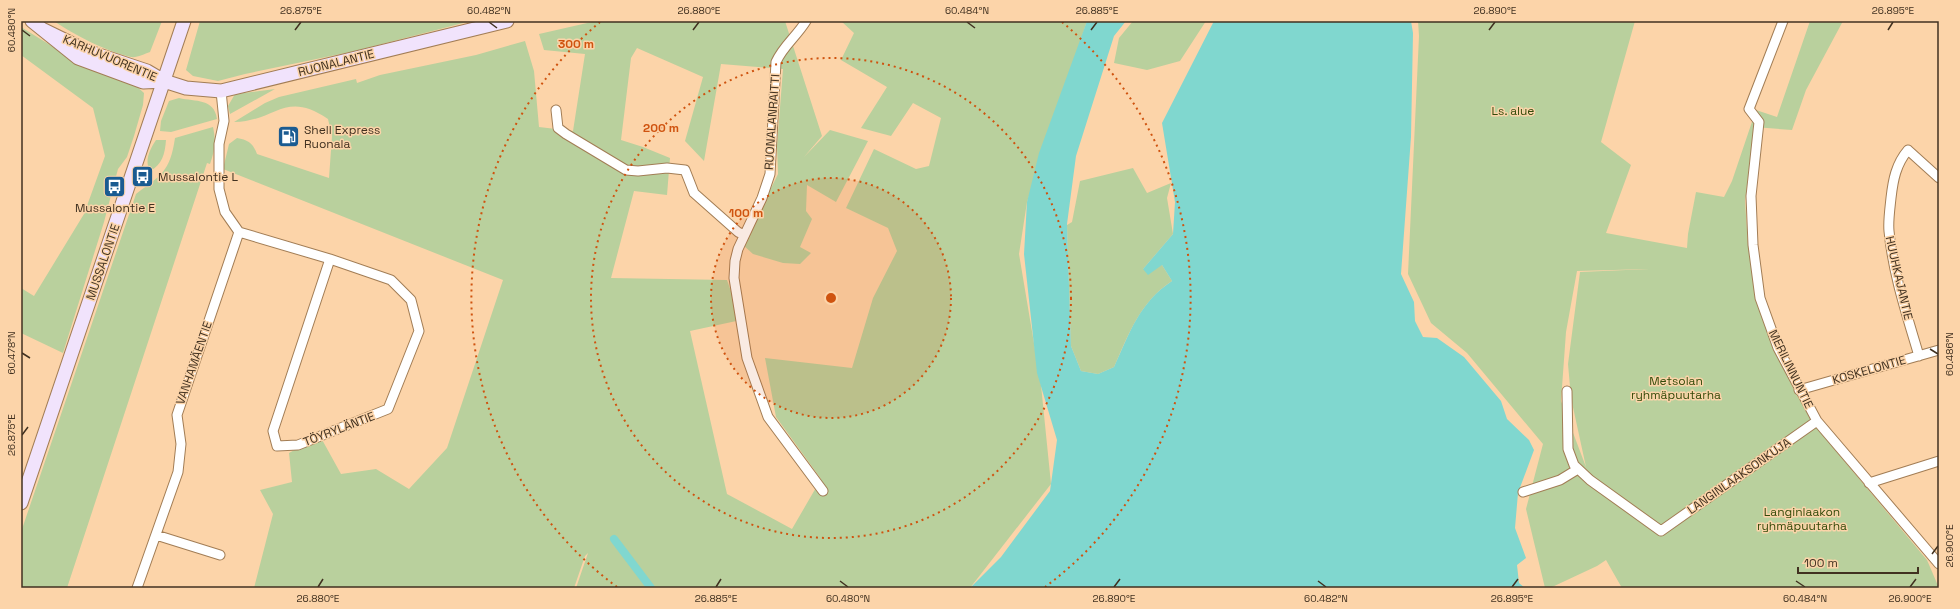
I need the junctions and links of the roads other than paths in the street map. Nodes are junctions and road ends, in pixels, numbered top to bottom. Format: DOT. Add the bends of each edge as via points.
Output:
graph roads {
  1 [pos="32,21"];
  2 [pos="184,21"];
  3 [pos="507,21"];
  4 [pos="806,21"];
  5 [pos="1783,21"];
  6 [pos="164,81"];
  7 [pos="221,91"];
  8 [pos="556,110"];
  9 [pos="1939,178"];
  10 [pos="239,232"];
  11 [pos="744,235"];
  12 [pos="330,259"];
  13 [pos="1939,350"];
  14 [pos="1919,356"];
  15 [pos="1799,390"];
  16 [pos="1567,391"];
  17 [pos="1817,421"];
  18 [pos="1939,461"];
  19 [pos="1578,469"];
  20 [pos="1869,483"];
  21 [pos="823,492"];
  22 [pos="1523,492"];
  23 [pos="21,503"];
  24 [pos="156,535"];
  25 [pos="220,555"];
  26 [pos="1939,564"];
  27 [pos="138,588"];
  1 -- 6 [label="main road, KARHUVUORENTIE" via="44,30 87,51 147,71"];
  2 -- 6 [label="main road, MUSSALONTIE"];
  3 -- 7 [label="main road, RUONALANTIE"];
  4 -- 11 [label="street, RUONALANRAITTI" via="799,33 782,50 776,62 770,174 762,198"];
  5 -- 15 [label="street, MERILINNUNTIE" via="1750,109 1759,122 1751,196 1753,245 1760,298 1778,348"];
  6 -- 7 [label="main road, RUONALANTIE" via="186,88"];
  6 -- 23 [label="main road, MUSSALONTIE"];
  7 -- 10 [label="street" via="224,121 219,144 219,189 226,212"];
  8 -- 11 [label="street" via="558,128 626,170 686,170 694,193"];
  9 -- 14 [label="street, HUUHKAJANTIE" via="1908,150 1899,161 1893,184 1888,230 1903,305"];
  10 -- 12 [label="street, TÖYRYLÄNTIE"];
  10 -- 24 [label="street, VANHAMÄENTIE" via="177,415 181,444 178,472"];
  11 -- 21 [label="street, RUONALANRAITTI" via="735,261 734,278 747,358 768,417"];
  12 -- 12 [label="street, TÖYRYLÄNTIE" via="391,280 411,300 418,331 388,409 298,445 277,446 273,431"];
  13 -- 14 [label="street, KOSKELONTIE"];
  14 -- 15 [label="street, KOSKELONTIE"];
  15 -- 17 [label="street, MERILINNUNTIE"];
  16 -- 19 [label="street" via="1568,449"];
  17 -- 19 [label="street, LANGINLAAKSONKUJA" via="1661,531"];
  17 -- 20 [label="street, MERILINNUNTIE"];
  18 -- 20 [label="street"];
  19 -- 22 [label="street" via="1560,480"];
  20 -- 26 [label="street, MERILINNUNTIE"];
  24 -- 25 [label="street"];
  24 -- 27 [label="street, VANHAMÄENTIE"];
}
